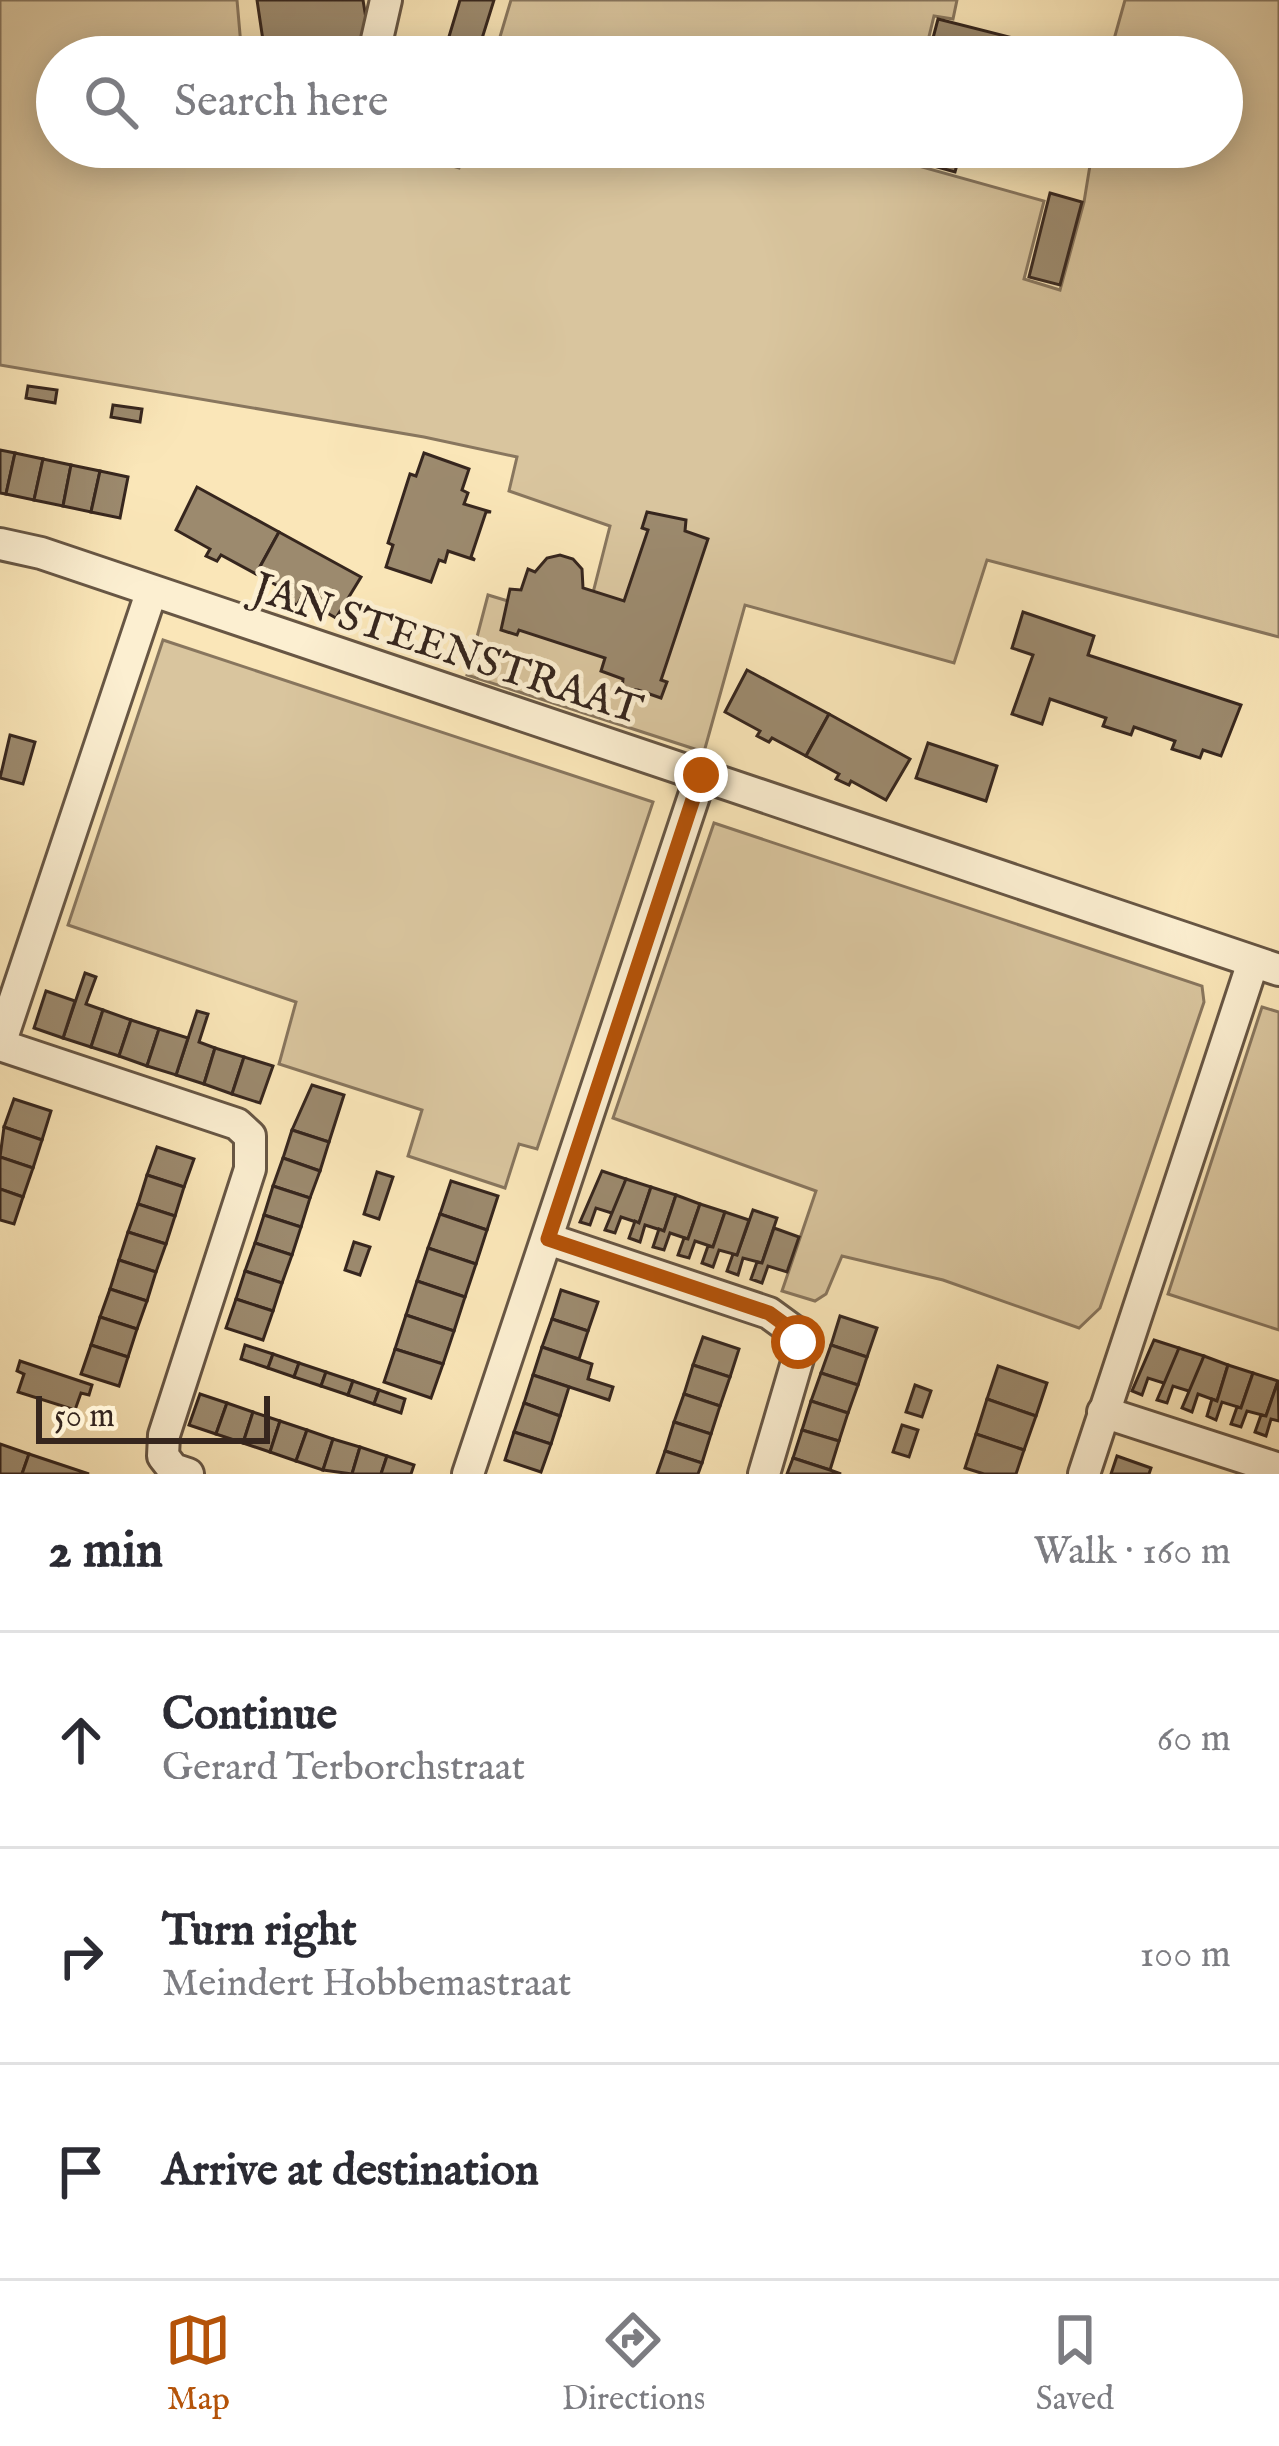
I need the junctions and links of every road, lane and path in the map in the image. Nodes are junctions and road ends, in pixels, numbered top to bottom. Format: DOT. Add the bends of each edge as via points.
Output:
graph roads {
  1 [pos="386,0"];
  2 [pos="378,36"];
  3 [pos="0,544"];
  4 [pos="152,593"];
  5 [pos="701,775"];
  6 [pos="1266,966"];
  7 [pos="0,1045"];
  8 [pos="548,1239"];
  9 [pos="1103,1412"];
  10 [pos="1279,1469"];
  11 [pos="188,1474"];
  12 [pos="468,1474"];
  13 [pos="764,1474"];
  14 [pos="1084,1474"];
  1 -- 2 [label="street"];
  3 -- 4 [label="street, JAN STEENSTRAAT"];
  4 -- 5 [label="street, JAN STEENSTRAAT"];
  4 -- 7 [label="street"];
  5 -- 6 [label="street, JAN STEENSTRAAT"];
  5 -- 8 [label="street"];
  6 -- 9 [label="street"];
  7 -- 11 [label="street" via="237,1124 250,1136 250,1169 164,1435 163,1456"];
  8 -- 12 [label="street"];
  8 -- 13 [label="street" via="769,1313 795,1332 799,1355"];
  9 -- 10 [label="street"];
  9 -- 14 [label="street"];
}
